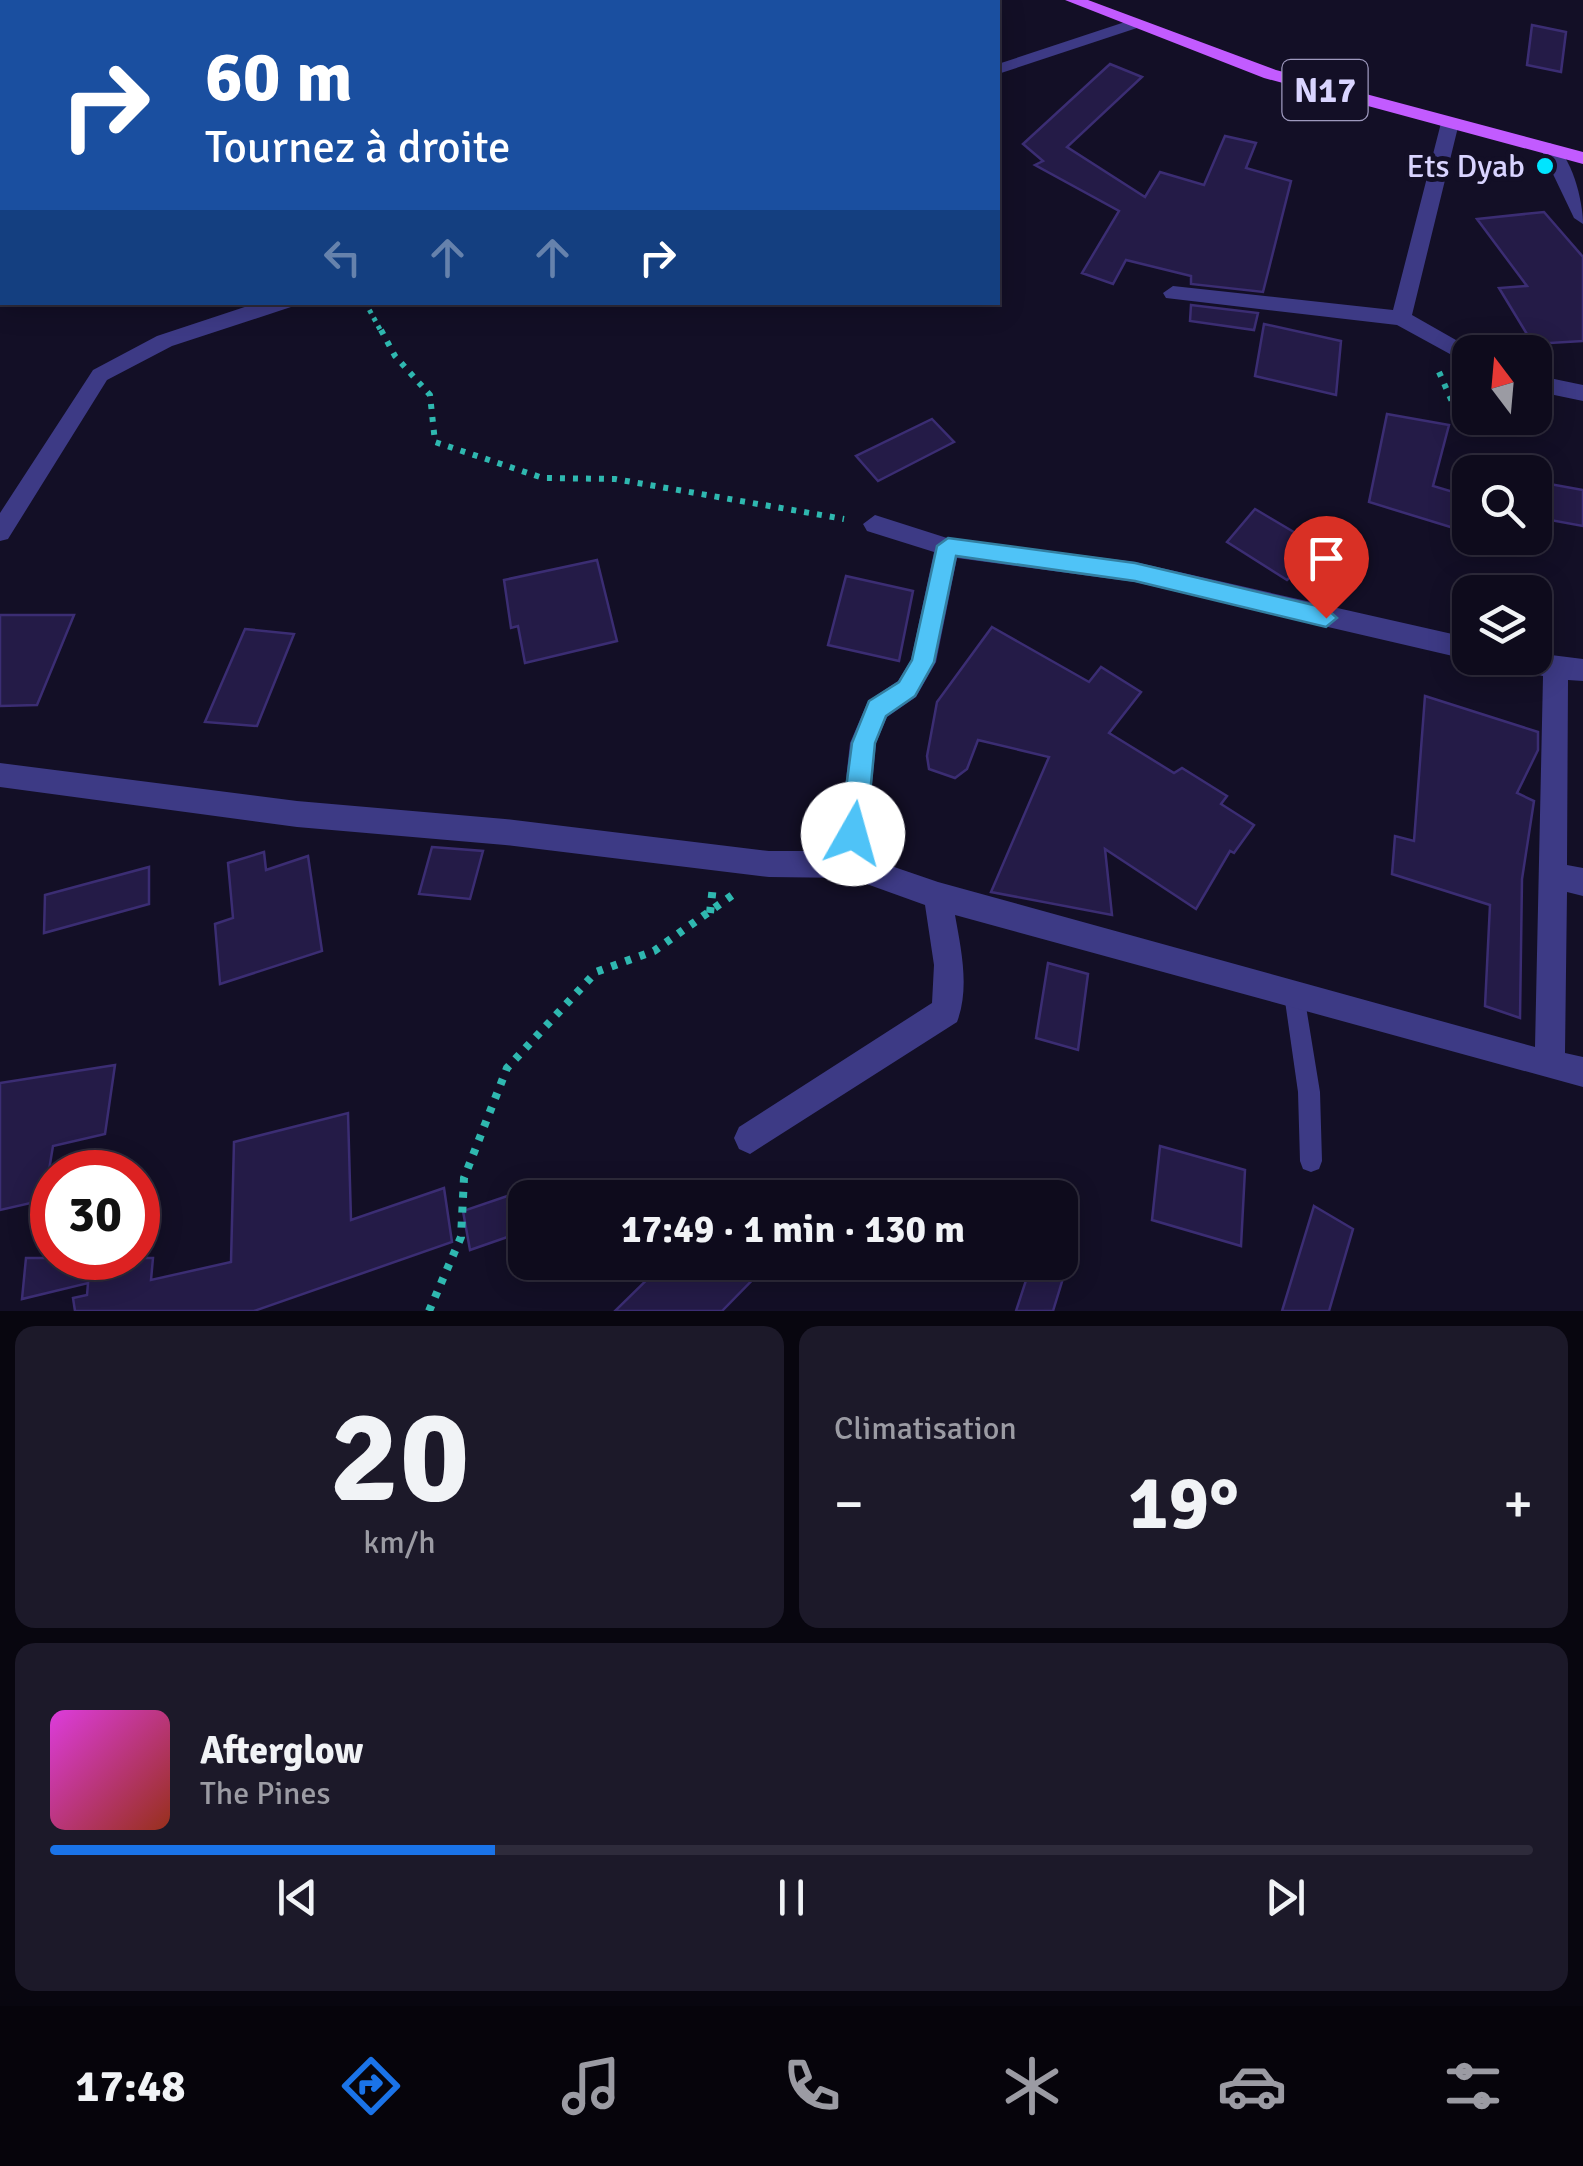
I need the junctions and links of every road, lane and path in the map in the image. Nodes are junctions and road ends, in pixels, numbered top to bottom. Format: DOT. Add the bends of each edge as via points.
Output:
graph roads {
  1 [pos="1073,0"];
  2 [pos="1134,24"];
  3 [pos="1000,68"];
  4 [pos="1450,123"];
  5 [pos="1550,149"];
  6 [pos="1583,158"];
  7 [pos="1583,218"];
  8 [pos="1172,293"];
  9 [pos="275,305"];
  10 [pos="368,305"];
  11 [pos="1402,318"];
  12 [pos="1452,347"];
  13 [pos="1552,387"];
  14 [pos="1583,393"];
  15 [pos="875,524"];
  16 [pos="0,532"];
  17 [pos="948,546"];
  18 [pos="1452,645"];
  19 [pos="1570,669"];
  20 [pos="0,775"];
  21 [pos="769,864"];
  22 [pos="850,864"];
  23 [pos="1553,874"];
  24 [pos="1583,882"];
  25 [pos="938,896"];
  26 [pos="1294,994"];
  27 [pos="1550,1066"];
  28 [pos="1583,1072"];
  29 [pos="750,1138"];
  30 [pos="1311,1161"];
  31 [pos="429,1311"];
  1 -- 2 [label="main road, N17"];
  2 -- 3 [label="street"];
  2 -- 4 [label="main road, N17" via="1270,74"];
  4 -- 5 [label="main road, N17"];
  4 -- 11 [label="street"];
  5 -- 6 [label="main road, N17"];
  5 -- 7 [label="street"];
  8 -- 11 [label="street"];
  9 -- 16 [label="street" via="119,360 100,375"];
  10 -- 15 [label="path" via="395,356 430,396 435,442 543,478 615,480"];
  11 -- 12 [label="street"];
  13 -- 14 [label="street"];
  15 -- 17 [label="street"];
  17 -- 18 [label="street" via="1135,572"];
  17 -- 22 [label="street" via="923,662 907,689 877,709 864,743"];
  19 -- 23 [label="street"];
  20 -- 21 [label="street"];
  21 -- 22 [label="street"];
  21 -- 31 [label="path" via="654,951 596,972 507,1068 464,1178 461,1237"];
  22 -- 25 [label="street"];
  23 -- 24 [label="street"];
  23 -- 27 [label="street"];
  25 -- 26 [label="street"];
  25 -- 29 [label="street" via="949,965 946,1011"];
  26 -- 27 [label="street"];
  26 -- 30 [label="lane"];
  27 -- 28 [label="street"];
}
